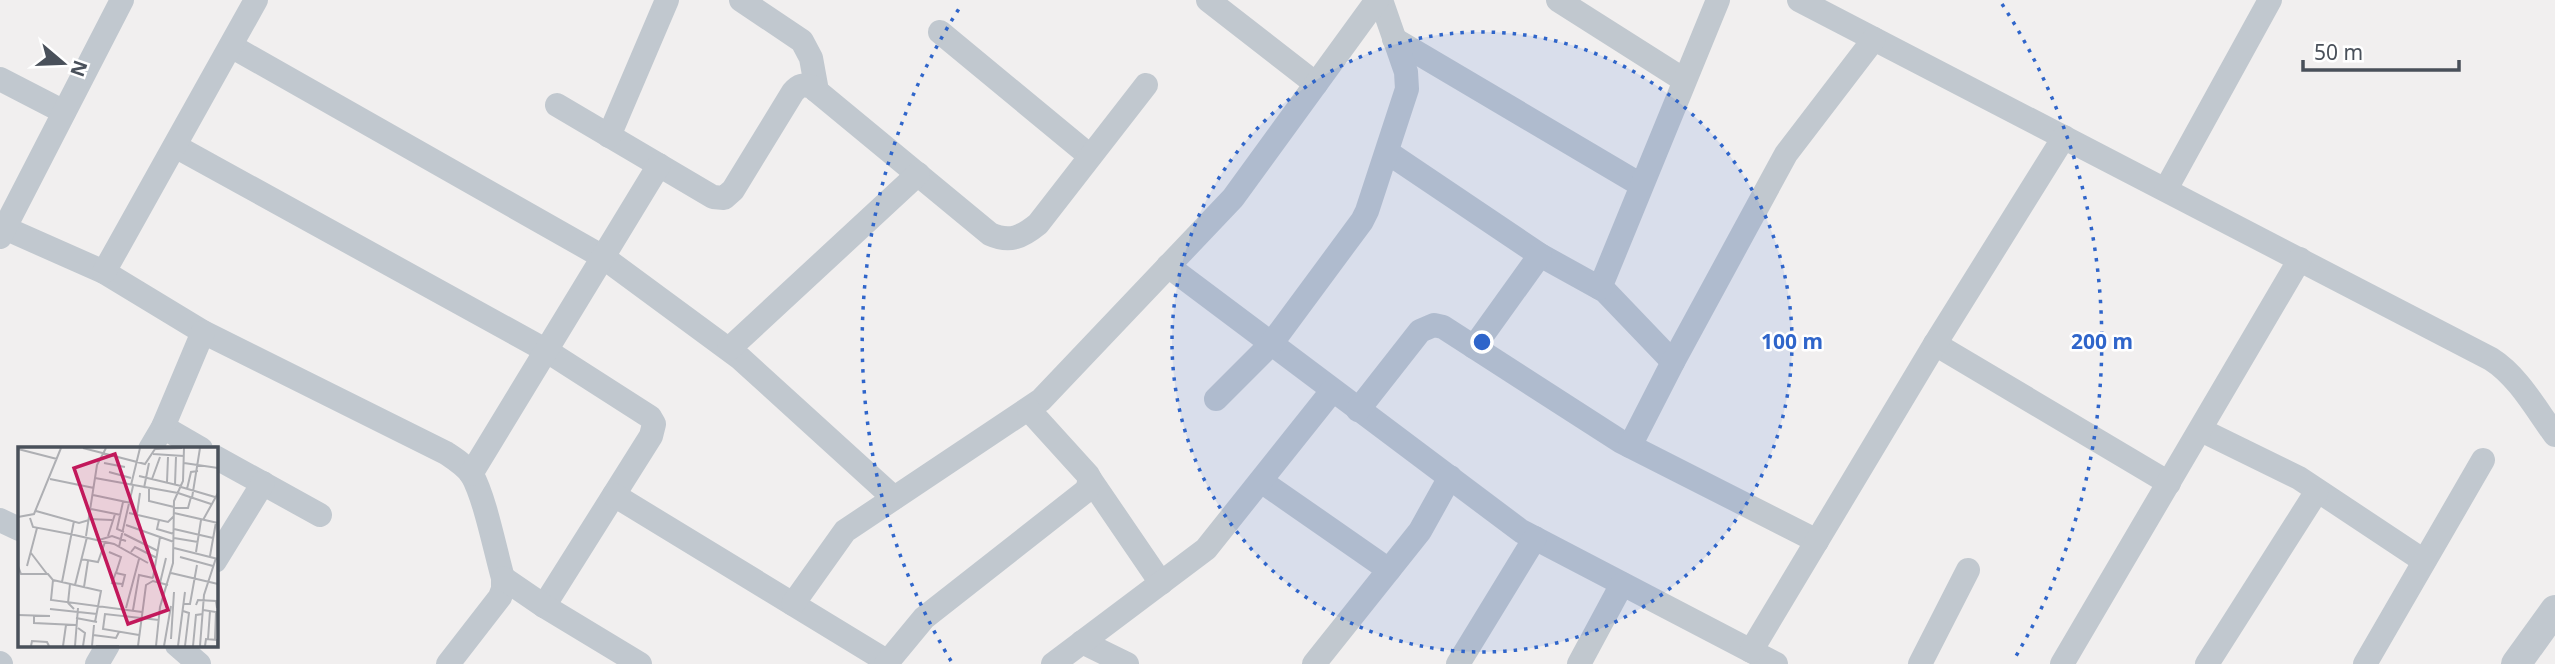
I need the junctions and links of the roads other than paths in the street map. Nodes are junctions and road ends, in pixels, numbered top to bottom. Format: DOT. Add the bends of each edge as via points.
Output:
graph roads {
  1 [pos="122,0"];
  2 [pos="256,0"];
  3 [pos="667,0"];
  4 [pos="741,0"];
  5 [pos="1208,0"];
  6 [pos="1379,0"];
  7 [pos="1558,0"];
  8 [pos="1718,0"];
  9 [pos="1799,0"];
  10 [pos="2270,0"];
  11 [pos="940,32"];
  12 [pos="1874,38"];
  13 [pos="1394,39"];
  14 [pos="231,46"];
  15 [pos="0,79"];
  16 [pos="1684,80"];
  17 [pos="1316,84"];
  18 [pos="1146,85"];
  19 [pos="817,91"];
  20 [pos="557,105"];
  21 [pos="64,112"];
  22 [pos="609,135"];
  23 [pos="2064,136"];
  24 [pos="175,146"];
  25 [pos="1387,152"];
  26 [pos="1090,156"];
  27 [pos="660,165"];
  28 [pos="918,174"];
  29 [pos="1642,185"];
  30 [pos="2166,189"];
  31 [pos="1,230"];
  32 [pos="1541,254"];
  33 [pos="603,257"];
  34 [pos="2300,259"];
  35 [pos="1168,266"];
  36 [pos="104,272"];
  37 [pos="1600,288"];
  38 [pos="202,332"];
  39 [pos="1271,344"];
  40 [pos="1935,344"];
  41 [pos="1474,347"];
  42 [pos="729,349"];
  43 [pos="547,351"];
  44 [pos="1673,362"];
  45 [pos="1332,391"];
  46 [pos="1216,399"];
  47 [pos="1028,410"];
  48 [pos="1358,410"];
  49 [pos="163,427"];
  50 [pos="2201,430"];
  51 [pos="2555,435"];
  52 [pos="1630,446"];
  53 [pos="151,447"];
  54 [pos="198,447"];
  55 [pos="217,458"];
  56 [pos="2483,460"];
  57 [pos="471,474"];
  58 [pos="1450,478"];
  59 [pos="1090,480"];
  60 [pos="1261,481"];
  61 [pos="263,483"];
  62 [pos="2169,483"];
  63 [pos="2317,491"];
  64 [pos="614,495"];
  65 [pos="894,498"];
  66 [pos="320,515"];
  67 [pos="0,520"];
  68 [pos="18,529"];
  69 [pos="1535,538"];
  70 [pos="1817,541"];
  71 [pos="217,558"];
  72 [pos="2424,561"];
  73 [pos="1389,570"];
  74 [pos="1968,570"];
  75 [pos="503,578"];
  76 [pos="1161,583"];
  77 [pos="1622,584"];
  78 [pos="793,604"];
  79 [pos="544,606"];
  80 [pos="2550,629"];
  81 [pos="1082,642"];
  82 [pos="107,646"];
  83 [pos="178,646"];
  84 [pos="1751,651"];
  85 [pos="887,663"];
  86 [pos="97,664"];
  87 [pos="199,664"];
  88 [pos="448,664"];
  89 [pos="640,664"];
  90 [pos="1053,664"];
  91 [pos="1127,664"];
  92 [pos="1314,664"];
  93 [pos="1458,664"];
  94 [pos="1578,664"];
  95 [pos="1776,664"];
  96 [pos="1920,664"];
  97 [pos="2062,664"];
  98 [pos="2207,664"];
  99 [pos="2365,664"];
  100 [pos="2516,664"];
  1 -- 21 [label="street"];
  2 -- 14 [label="street"];
  3 -- 22 [label="street"];
  4 -- 19 [label="street" via="802,40 811,58"];
  5 -- 17 [label="street"];
  6 -- 13 [label="street"];
  6 -- 17 [label="street"];
  7 -- 16 [label="street"];
  8 -- 16 [label="street"];
  9 -- 12 [label="street"];
  10 -- 30 [label="street"];
  11 -- 26 [label="street"];
  12 -- 23 [label="street"];
  12 -- 44 [label="street" via="1786,153"];
  13 -- 25 [label="street" via="1407,89"];
  13 -- 29 [label="street"];
  14 -- 24 [label="street"];
  14 -- 33 [label="street"];
  15 -- 21 [label="street"];
  16 -- 29 [label="street"];
  17 -- 35 [label="street" via="1233,198"];
  18 -- 26 [label="street"];
  19 -- 27 [label="street" via="805,84 793,92 724,198 713,197"];
  19 -- 28 [label="street"];
  20 -- 22 [label="street"];
  21 -- 31 [label="street"];
  22 -- 27 [label="street"];
  23 -- 30 [label="street"];
  23 -- 40 [label="street"];
  24 -- 36 [label="street"];
  24 -- 43 [label="street"];
  25 -- 32 [label="street"];
  25 -- 39 [label="street" via="1362,221"];
  26 -- 28 [label="street" via="1038,224 1011,240 990,234"];
  27 -- 33 [label="street"];
  28 -- 42 [label="street"];
  29 -- 37 [label="street"];
  30 -- 34 [label="street"];
  31 -- 36 [label="street"];
  32 -- 37 [label="street"];
  32 -- 41 [label="street"];
  33 -- 42 [label="street"];
  33 -- 43 [label="street"];
  34 -- 50 [label="street"];
  34 -- 51 [label="street" via="2503,366"];
  35 -- 39 [label="street"];
  35 -- 47 [label="street"];
  36 -- 38 [label="street"];
  37 -- 44 [label="street"];
  38 -- 49 [label="street"];
  38 -- 57 [label="street" via="446,453"];
  39 -- 45 [label="street"];
  39 -- 46 [label="street"];
  40 -- 62 [label="street"];
  40 -- 70 [label="street"];
  41 -- 48 [label="street" via="1443,327 1427,327"];
  41 -- 52 [label="street"];
  42 -- 65 [label="street"];
  43 -- 57 [label="street"];
  43 -- 64 [label="street" via="650,417 654,424"];
  44 -- 52 [label="street"];
  45 -- 48 [label="street"];
  45 -- 60 [label="street"];
  47 -- 59 [label="street"];
  47 -- 65 [label="street"];
  48 -- 58 [label="street"];
  49 -- 53 [label="street"];
  49 -- 54 [label="street"];
  50 -- 62 [label="street"];
  50 -- 63 [label="street"];
  52 -- 70 [label="street"];
  55 -- 61 [label="street"];
  56 -- 72 [label="street"];
  57 -- 75 [label="street"];
  58 -- 69 [label="street"];
  58 -- 73 [label="street" via="1420,531"];
  59 -- 76 [label="street"];
  59 -- 85 [label="street" via="1087,490 924,618"];
  60 -- 73 [label="street"];
  60 -- 76 [label="street" via="1206,549"];
  61 -- 66 [label="street"];
  61 -- 71 [label="street"];
  62 -- 97 [label="street"];
  63 -- 72 [label="street"];
  63 -- 98 [label="street"];
  64 -- 78 [label="street"];
  64 -- 79 [label="street"];
  65 -- 78 [label="street" via="845,531"];
  67 -- 68 [label="street"];
  69 -- 77 [label="street"];
  69 -- 93 [label="street"];
  70 -- 84 [label="street"];
  72 -- 99 [label="street"];
  73 -- 92 [label="street"];
  74 -- 96 [label="street"];
  75 -- 79 [label="street"];
  75 -- 88 [label="street" via="500,597"];
  76 -- 81 [label="street"];
  77 -- 84 [label="street"];
  77 -- 94 [label="street"];
  78 -- 85 [label="street"];
  79 -- 89 [label="street"];
  80 -- 100 [label="street"];
  81 -- 90 [label="street"];
  81 -- 91 [label="street"];
  82 -- 86 [label="street"];
  83 -- 87 [label="street"];
  84 -- 95 [label="street"];
}
